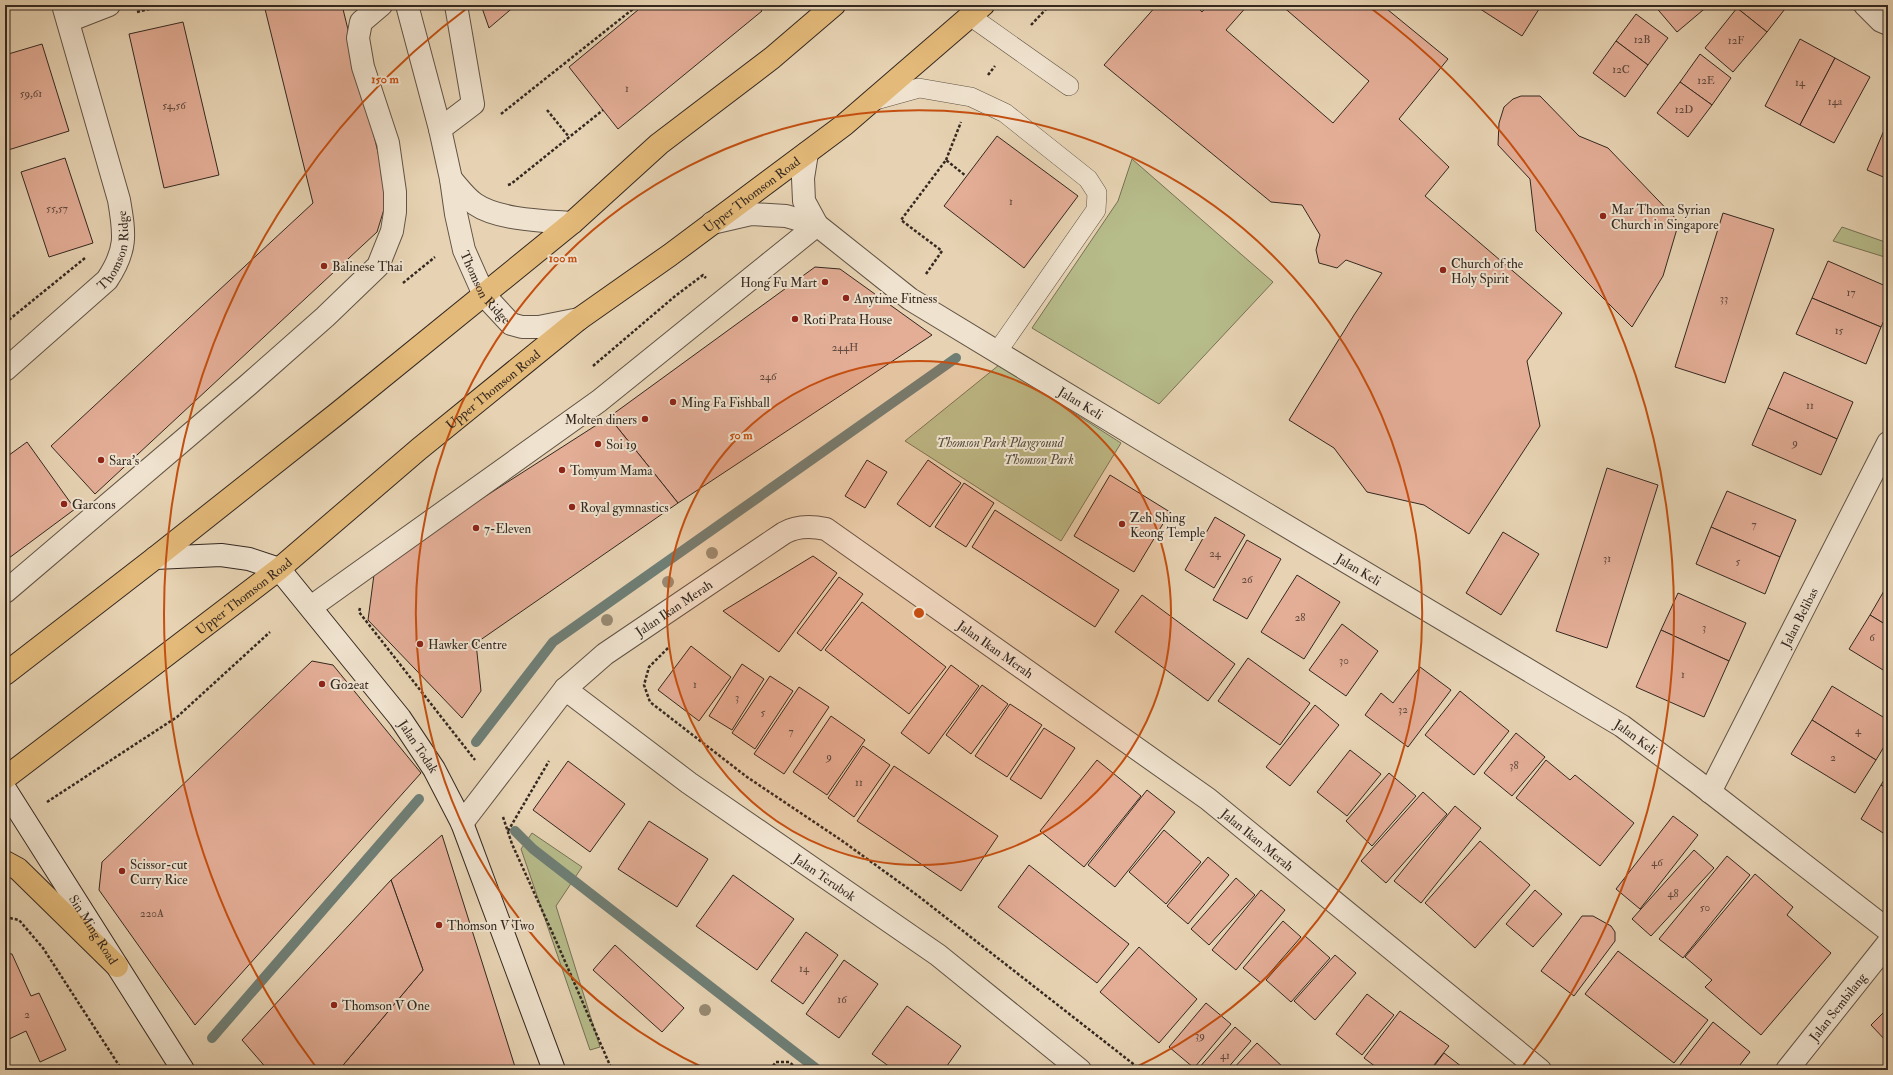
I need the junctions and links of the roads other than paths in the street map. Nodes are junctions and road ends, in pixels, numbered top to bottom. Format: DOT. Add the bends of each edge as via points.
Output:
graph roads {
  1 [pos="109,5"];
  2 [pos="381,5"];
  3 [pos="407,5"];
  4 [pos="456,5"];
  5 [pos="834,5"];
  6 [pos="1865,5"];
  7 [pos="977,11"];
  8 [pos="65,13"];
  9 [pos="1888,24"];
  10 [pos="1069,86"];
  11 [pos="870,101"];
  12 [pos="440,129"];
  13 [pos="806,153"];
  14 [pos="451,179"];
  15 [pos="572,223"];
  16 [pos="712,223"];
  17 [pos="817,225"];
  18 [pos="484,295"];
  19 [pos="578,319"];
  20 [pos="997,352"];
  21 [pos="5,370"];
  22 [pos="1888,443"];
  23 [pos="155,558"];
  24 [pos="279,569"];
  25 [pos="5,592"];
  26 [pos="310,607"];
  27 [pos="5,674"];
  28 [pos="565,689"];
  29 [pos="5,778"];
  30 [pos="5,790"];
  31 [pos="1710,792"];
  32 [pos="462,823"];
  33 [pos="5,862"];
  34 [pos="1888,930"];
  35 [pos="1888,943"];
  36 [pos="117,966"];
  37 [pos="183,1070"];
  38 [pos="554,1070"];
  39 [pos="1080,1070"];
  40 [pos="1540,1070"];
  41 [pos="1787,1070"];
  1 -- 8 [label="street, Thomson Ridge"];
  2 -- 25 [label="street" via="361,22 358,38 363,67 388,143 395,192 392,232 378,266 248,385"];
  3 -- 12 [label="street, Thomson Ridge"];
  4 -- 12 [label="street" via="473,104"];
  5 -- 15 [label="main road" via="772,58 659,144"];
  6 -- 9 [label="street" via="1881,21"];
  7 -- 10 [label="lane"];
  7 -- 11 [label="main road, Upper Thomson Road"];
  8 -- 21 [label="street, Thomson Ridge" via="119,200 124,225 123,247 118,264 107,280"];
  11 -- 13 [label="main road, Upper Thomson Road" via="844,125"];
  11 -- 20 [label="lane" via="918,88 971,97 1005,113 1088,179 1097,193 1096,210"];
  12 -- 14 [label="street, Thomson Ridge"];
  13 -- 16 [label="main road, Upper Thomson Road"];
  13 -- 17 [label="street" via="804,200"];
  14 -- 15 [label="street" via="475,204 501,214 537,221"];
  14 -- 18 [label="street, Thomson Ridge" via="464,250"];
  15 -- 18 [label="main road"];
  16 -- 17 [label="street" via="751,214 786,216"];
  16 -- 19 [label="main road, Upper Thomson Road"];
  17 -- 20 [label="street, Jalan Keli" via="910,299"];
  17 -- 26 [label="street" via="599,401"];
  18 -- 19 [label="street, Thomson Ridge" via="511,324 522,327 539,327"];
  18 -- 23 [label="main road"];
  19 -- 24 [label="main road, Upper Thomson Road" via="419,449"];
  20 -- 31 [label="street, Jalan Keli" via="1622,726"];
  22 -- 31 [label="street, Jalan Belibas"];
  23 -- 24 [label="street" via="221,555 249,559"];
  23 -- 27 [label="main road"];
  24 -- 26 [label="street, Jalan Todak"];
  24 -- 29 [label="main road, Upper Thomson Road"];
  26 -- 32 [label="street, Jalan Todak" via="400,718 434,769"];
  28 -- 32 [label="street, Jalan Ikan Merah"];
  28 -- 39 [label="street, Jalan Terubok" via="689,783 938,955"];
  28 -- 40 [label="street, Jalan Ikan Merah" via="604,654 784,533 807,527 826,529 1208,799"];
  30 -- 36 [label="street, Sin Ming Road"];
  31 -- 34 [label="street, Jalan Keli"];
  32 -- 38 [label="street, Jalan Todak"];
  33 -- 36 [label="main road" via="18,869"];
  35 -- 41 [label="street, Jalan Sembilang"];
  36 -- 37 [label="street, Sin Ming Road"];
}
